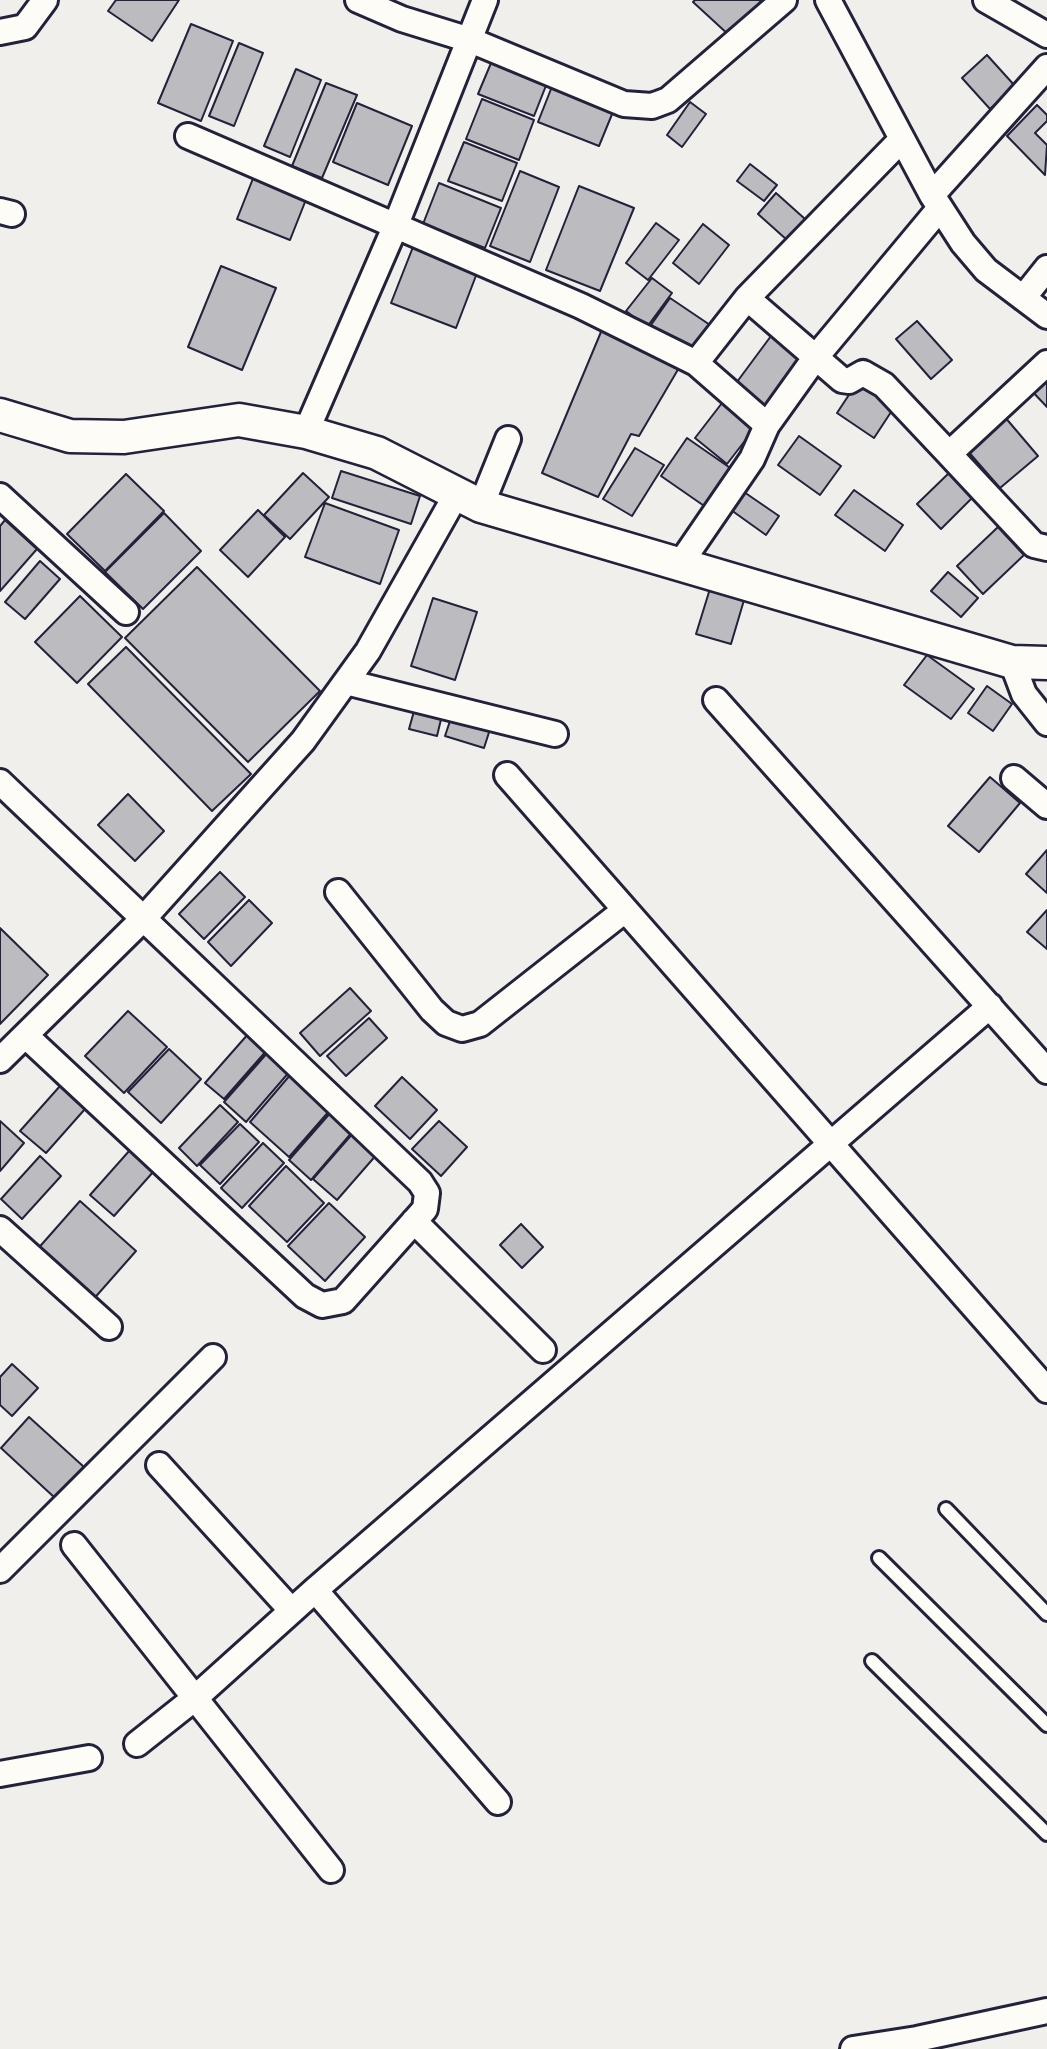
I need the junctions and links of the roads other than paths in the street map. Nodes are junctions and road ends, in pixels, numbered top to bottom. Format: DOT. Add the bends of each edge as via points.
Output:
graph roads {
  1 [pos="45,0"];
  2 [pos="358,0"];
  3 [pos="485,0"];
  4 [pos="784,0"];
  5 [pos="828,0"];
  6 [pos="986,0"];
  7 [pos="0,32"];
  8 [pos="1047,34"];
  9 [pos="470,40"];
  10 [pos="1047,67"];
  11 [pos="188,136"];
  12 [pos="902,139"];
  13 [pos="936,201"];
  14 [pos="395,227"];
  15 [pos="1047,268"];
  16 [pos="747,298"];
  17 [pos="1023,298"];
  18 [pos="1047,316"];
  19 [pos="815,358"];
  20 [pos="696,363"];
  21 [pos="1047,363"];
  22 [pos="0,415"];
  23 [pos="767,425"];
  24 [pos="306,432"];
  25 [pos="508,439"];
  26 [pos="949,454"];
  27 [pos="0,496"];
  28 [pos="469,500"];
  29 [pos="1047,548"];
  30 [pos="680,564"];
  31 [pos="126,611"];
  32 [pos="1012,662"];
  33 [pos="1047,663"];
  34 [pos="346,682"];
  35 [pos="716,700"];
  36 [pos="1047,723"];
  37 [pos="555,734"];
  38 [pos="507,775"];
  39 [pos="1014,778"];
  40 [pos="0,782"];
  41 [pos="1047,806"];
  42 [pos="338,892"];
  43 [pos="625,910"];
  44 [pos="145,917"];
  45 [pos="990,1006"];
  46 [pos="26,1035"];
  47 [pos="0,1060"];
  48 [pos="1047,1071"];
  49 [pos="829,1144"];
  50 [pos="414,1221"];
  51 [pos="0,1229"];
  52 [pos="108,1327"];
  53 [pos="542,1350"];
  54 [pos="213,1357"];
  55 [pos="1047,1390"];
  56 [pos="159,1465"];
  57 [pos="946,1508"];
  58 [pos="74,1545"];
  59 [pos="879,1558"];
  60 [pos="0,1570"];
  61 [pos="315,1590"];
  62 [pos="292,1611"];
  63 [pos="1047,1614"];
  64 [pos="872,1661"];
  65 [pos="195,1698"];
  66 [pos="1047,1725"];
  67 [pos="137,1744"];
  68 [pos="89,1758"];
  69 [pos="0,1774"];
  70 [pos="498,1802"];
  71 [pos="1047,1834"];
  72 [pos="331,1870"];
  73 [pos="1047,2011"];
  74 [pos="918,2044"];
  75 [pos="853,2049"];
  1 -- 7 [label="street" via="25,27"];
  2 -- 9 [label="street"];
  3 -- 9 [label="street"];
  4 -- 9 [label="street" via="668,100 652,106 624,104"];
  5 -- 12 [label="street"];
  6 -- 8 [label="street"];
  9 -- 14 [label="street"];
  10 -- 13 [label="street"];
  11 -- 14 [label="street"];
  12 -- 13 [label="street"];
  12 -- 16 [label="street"];
  13 -- 17 [label="street" via="986,270"];
  13 -- 19 [label="street"];
  14 -- 20 [label="street" via="581,306"];
  14 -- 24 [label="street"];
  15 -- 17 [label="street"];
  16 -- 19 [label="street"];
  16 -- 20 [label="street"];
  17 -- 18 [label="street"];
  19 -- 23 [label="street"];
  19 -- 26 [label="street" via="842,380 863,373 884,385"];
  20 -- 23 [label="street"];
  21 -- 26 [label="street"];
  22 -- 24 [label="street" via="70,436 124,437 239,420"];
  23 -- 30 [label="street" via="752,459"];
  24 -- 28 [label="street" via="377,453"];
  25 -- 28 [label="street"];
  26 -- 29 [label="street" via="1034,545"];
  27 -- 31 [label="street"];
  28 -- 30 [label="street"];
  28 -- 34 [label="street"];
  30 -- 32 [label="street"];
  32 -- 33 [label="street"];
  32 -- 36 [label="street" via="1024,694"];
  34 -- 37 [label="street"];
  34 -- 44 [label="street" via="303,741"];
  35 -- 45 [label="street"];
  38 -- 43 [label="street"];
  39 -- 41 [label="street"];
  40 -- 44 [label="street"];
  42 -- 43 [label="street" via="432,1010 462,1029 480,1024"];
  43 -- 49 [label="street"];
  44 -- 46 [label="street"];
  44 -- 50 [label="street" via="420,1182 428,1193 425,1209"];
  45 -- 48 [label="street"];
  45 -- 49 [label="street"];
  46 -- 47 [label="street"];
  46 -- 50 [label="street" via="305,1296 322,1306 343,1301"];
  49 -- 55 [label="street"];
  49 -- 61 [label="street"];
  50 -- 53 [label="street"];
  51 -- 52 [label="street"];
  54 -- 60 [label="street"];
  56 -- 62 [label="street"];
  57 -- 63 [label="lane"];
  58 -- 65 [label="street"];
  59 -- 66 [label="lane"];
  61 -- 62 [label="street"];
  61 -- 70 [label="street"];
  62 -- 65 [label="street"];
  64 -- 71 [label="lane"];
  65 -- 67 [label="street"];
  65 -- 72 [label="street"];
  68 -- 69 [label="street"];
  73 -- 74 [label="street"];
  74 -- 75 [label="street"];
}
